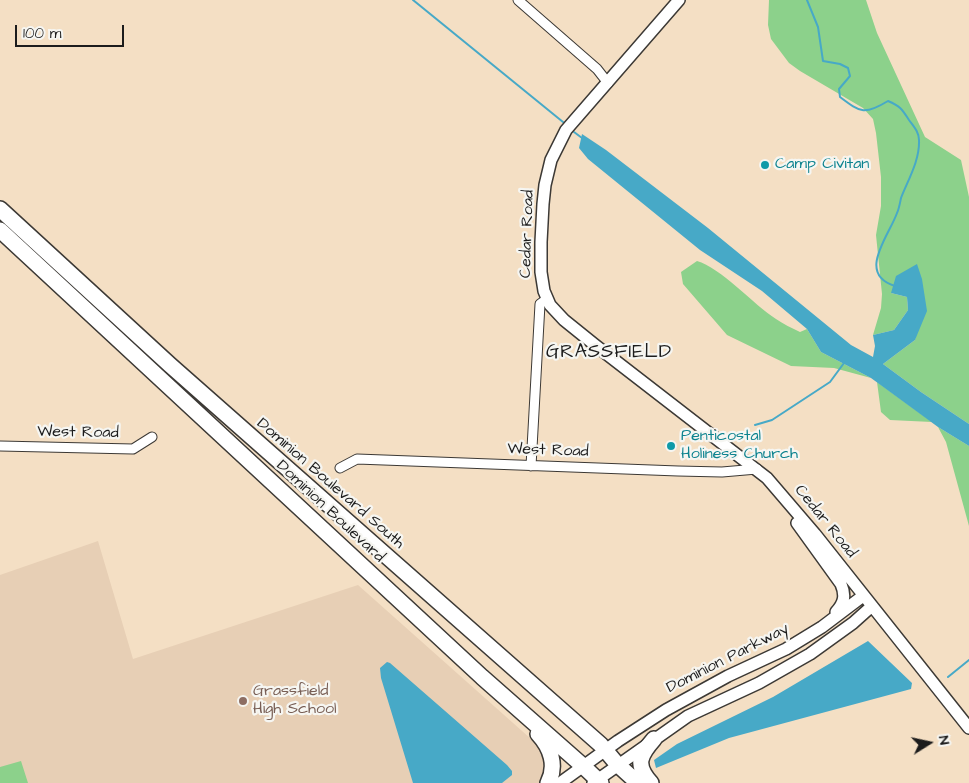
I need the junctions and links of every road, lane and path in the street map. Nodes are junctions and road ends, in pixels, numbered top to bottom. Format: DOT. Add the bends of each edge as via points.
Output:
graph roads {
  1 [pos="518,0"];
  2 [pos="679,0"];
  3 [pos="608,83"];
  4 [pos="0,209"];
  5 [pos="0,230"];
  6 [pos="547,299"];
  7 [pos="152,437"];
  8 [pos="0,446"];
  9 [pos="531,466"];
  10 [pos="340,468"];
  11 [pos="757,469"];
  12 [pos="772,484"];
  13 [pos="381,552"];
  14 [pos="365,569"];
  15 [pos="864,596"];
  16 [pos="872,606"];
  17 [pos="827,622"];
  18 [pos="500,694"];
  19 [pos="969,728"];
  20 [pos="654,739"];
  21 [pos="606,751"];
  22 [pos="618,764"];
  23 [pos="583,766"];
  24 [pos="597,782"];
  25 [pos="548,783"];
  26 [pos="560,783"];
  27 [pos="638,783"];
  28 [pos="651,783"];
  1 -- 3 [label="street" via="598,69"];
  2 -- 3 [label="street, Cedar Road"];
  3 -- 6 [label="street, Cedar Road" via="566,130 548,169 541,242 542,279"];
  4 -- 13 [label="highway, Dominion Boulevard South"];
  5 -- 14 [label="highway, Dominion Boulevard"];
  6 -- 9 [label="street" via="540,304"];
  6 -- 11 [label="street, Cedar Road" via="556,312 595,345"];
  7 -- 8 [label="street, West Road" via="133,449"];
  9 -- 10 [label="street, West Road" via="357,459"];
  9 -- 11 [label="street, West Road" via="722,472"];
  11 -- 12 [label="street, Cedar Road"];
  12 -- 15 [label="street, Cedar Road"];
  12 -- 17 [label="street" via="841,584 843,603"];
  13 -- 14 [label="highway"];
  13 -- 21 [label="highway, Dominion Boulevard South"];
  14 -- 18 [label="highway, Dominion Boulevard"];
  15 -- 16 [label="street, Cedar Road"];
  15 -- 17 [label="street, Dominion Parkway"];
  16 -- 19 [label="street, Cedar Road"];
  16 -- 20 [label="street, Dominion Parkway" via="810,654 759,683 688,716"];
  17 -- 21 [label="street, Dominion Parkway" via="786,649 666,710"];
  18 -- 23 [label="highway"];
  18 -- 25 [label="highway" via="513,714 548,746 553,768"];
  20 -- 22 [label="street, Dominion Parkway"];
  20 -- 28 [label="highway" via="642,753 640,764"];
  21 -- 22 [label="highway, Dominion Boulevard South"];
  21 -- 23 [label="street, Dominion Parkway"];
  22 -- 24 [label="street, Dominion Parkway"];
  22 -- 27 [label="highway, Dominion Boulevard South"];
  23 -- 24 [label="highway"];
  23 -- 26 [label="street, Dominion Parkway"];
}
